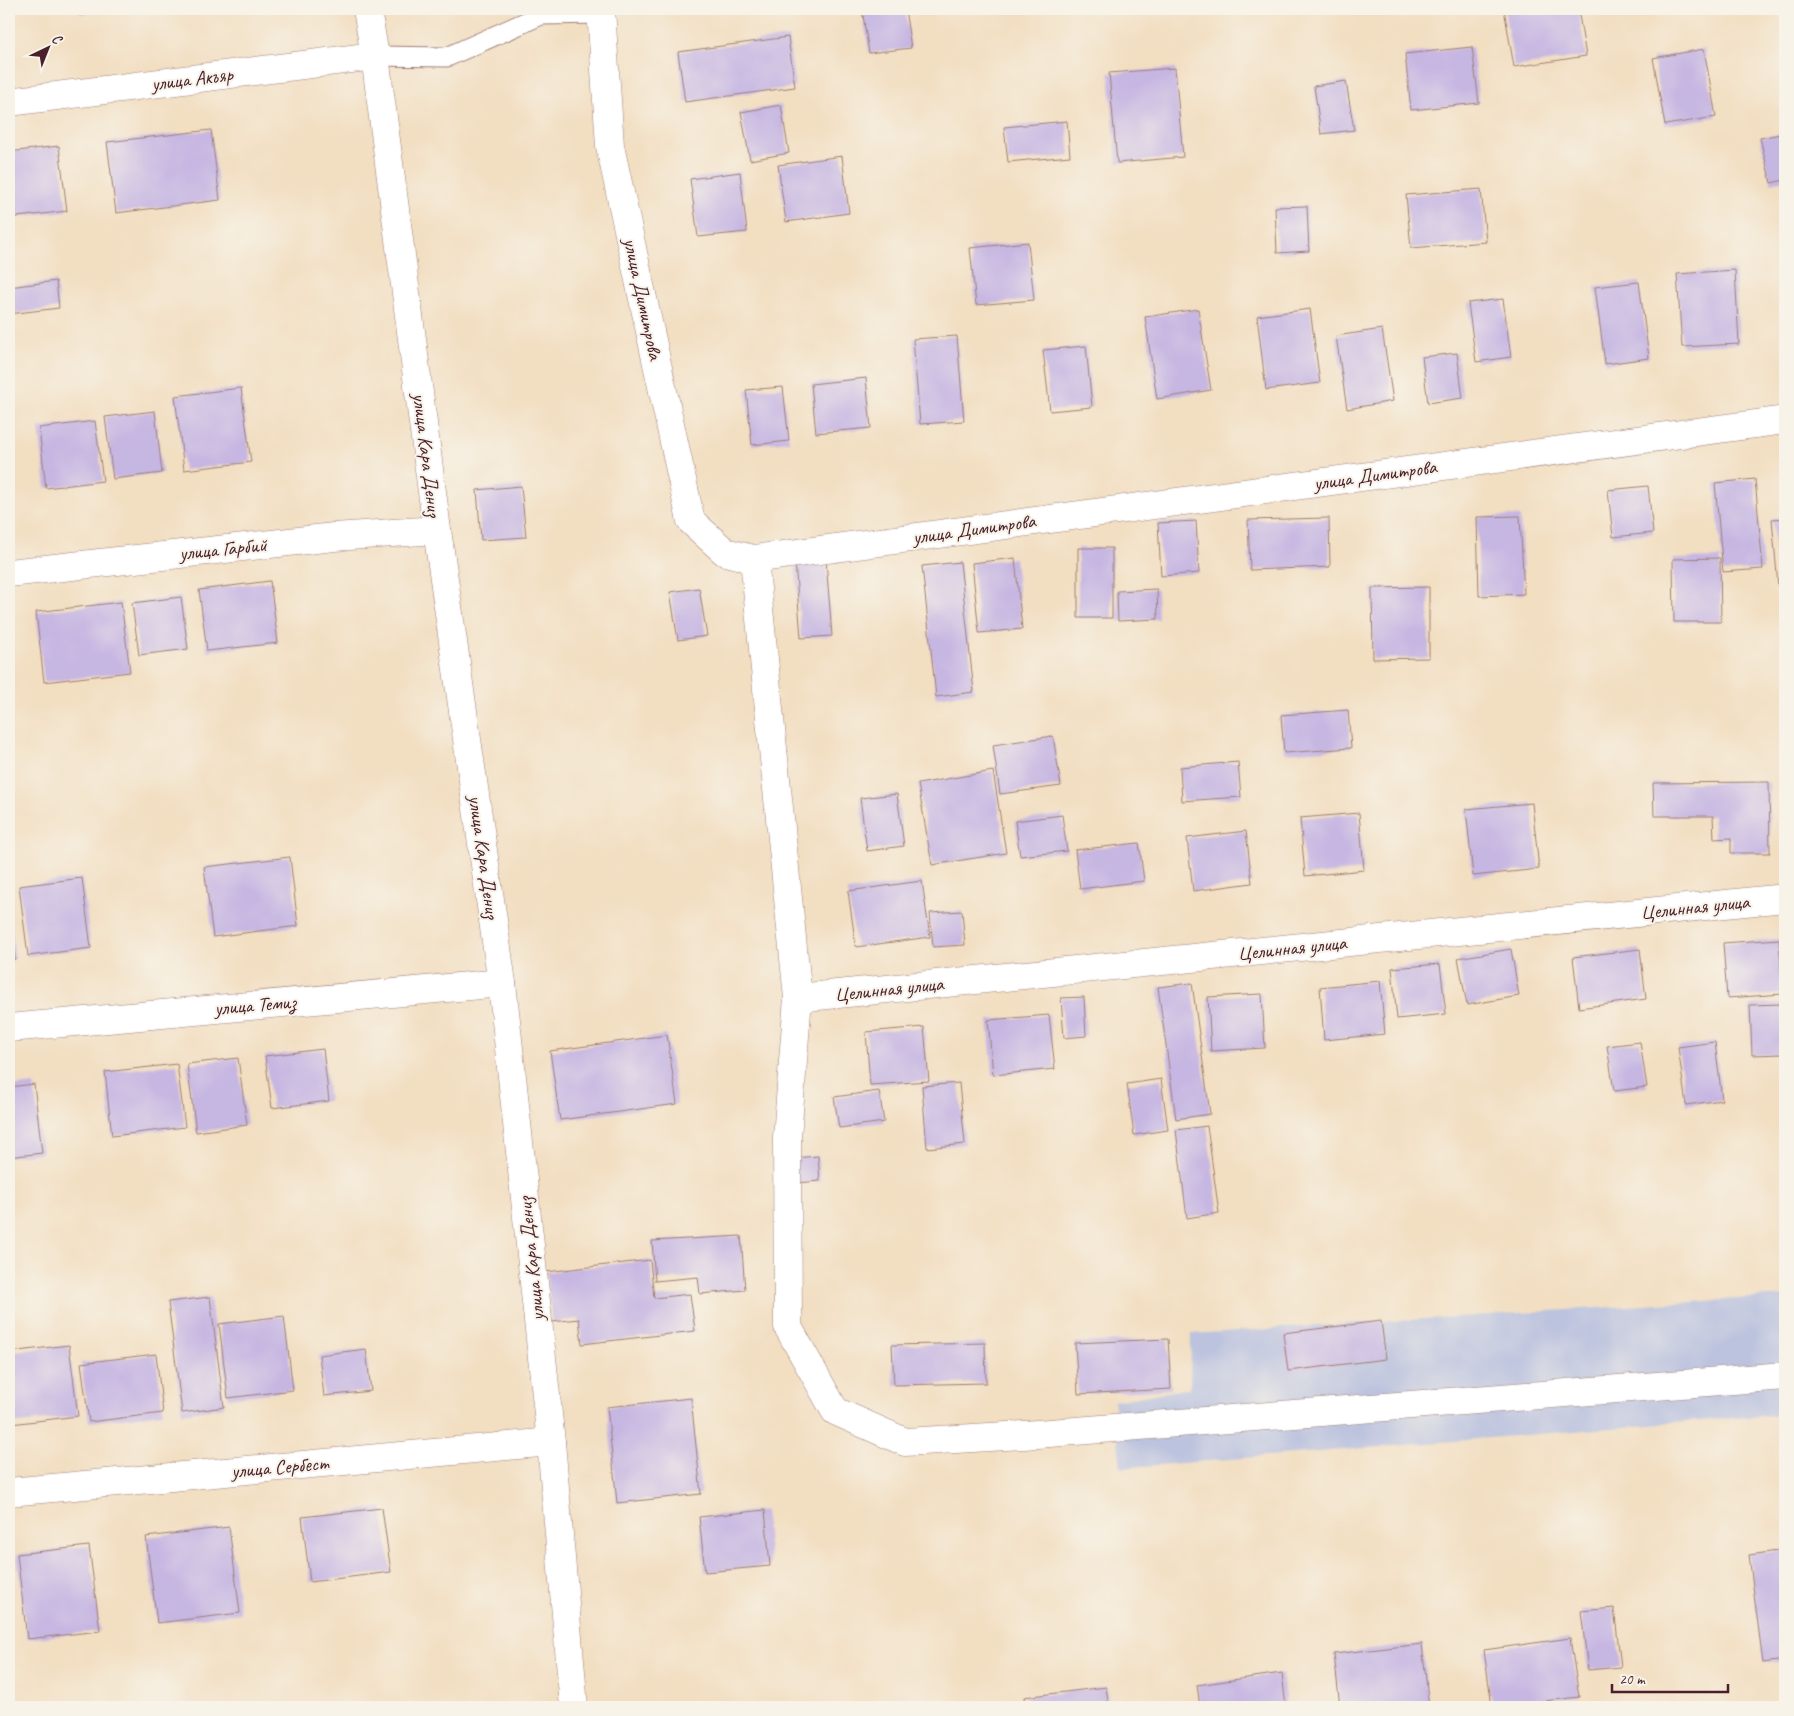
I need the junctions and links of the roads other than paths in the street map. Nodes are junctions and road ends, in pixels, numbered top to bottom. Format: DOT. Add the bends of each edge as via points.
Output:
graph roads {
  1 [pos="368,9"];
  2 [pos="601,12"];
  3 [pos="375,56"];
  4 [pos="9,102"];
  5 [pos="1785,420"];
  6 [pos="437,530"];
  7 [pos="754,559"];
  8 [pos="9,573"];
  9 [pos="1785,898"];
  10 [pos="502,983"];
  11 [pos="798,998"];
  12 [pos="9,1028"];
  13 [pos="1785,1376"];
  14 [pos="551,1442"];
  15 [pos="9,1492"];
  16 [pos="574,1707"];
  1 -- 3 [label="street, улица Кара Дениз"];
  2 -- 3 [label="lane" via="541,15 447,57"];
  2 -- 7 [label="street, улица Димитрова" via="610,146 691,521 725,552"];
  3 -- 4 [label="street, улица Акъяр"];
  3 -- 6 [label="street, улица Кара Дениз"];
  5 -- 7 [label="street, улица Димитрова"];
  6 -- 8 [label="street, улица Гарбий" via="334,537"];
  6 -- 10 [label="street, улица Кара Дениз"];
  7 -- 11 [label="street"];
  9 -- 11 [label="street, Целинная улица"];
  10 -- 12 [label="street, улица Темиз"];
  10 -- 14 [label="street, улица Кара Дениз"];
  11 -- 13 [label="street" via="787,1137 788,1327 835,1411 905,1442 1024,1436"];
  14 -- 15 [label="street, улица Сербест"];
  14 -- 16 [label="street, улица Кара Дениз"];
}
